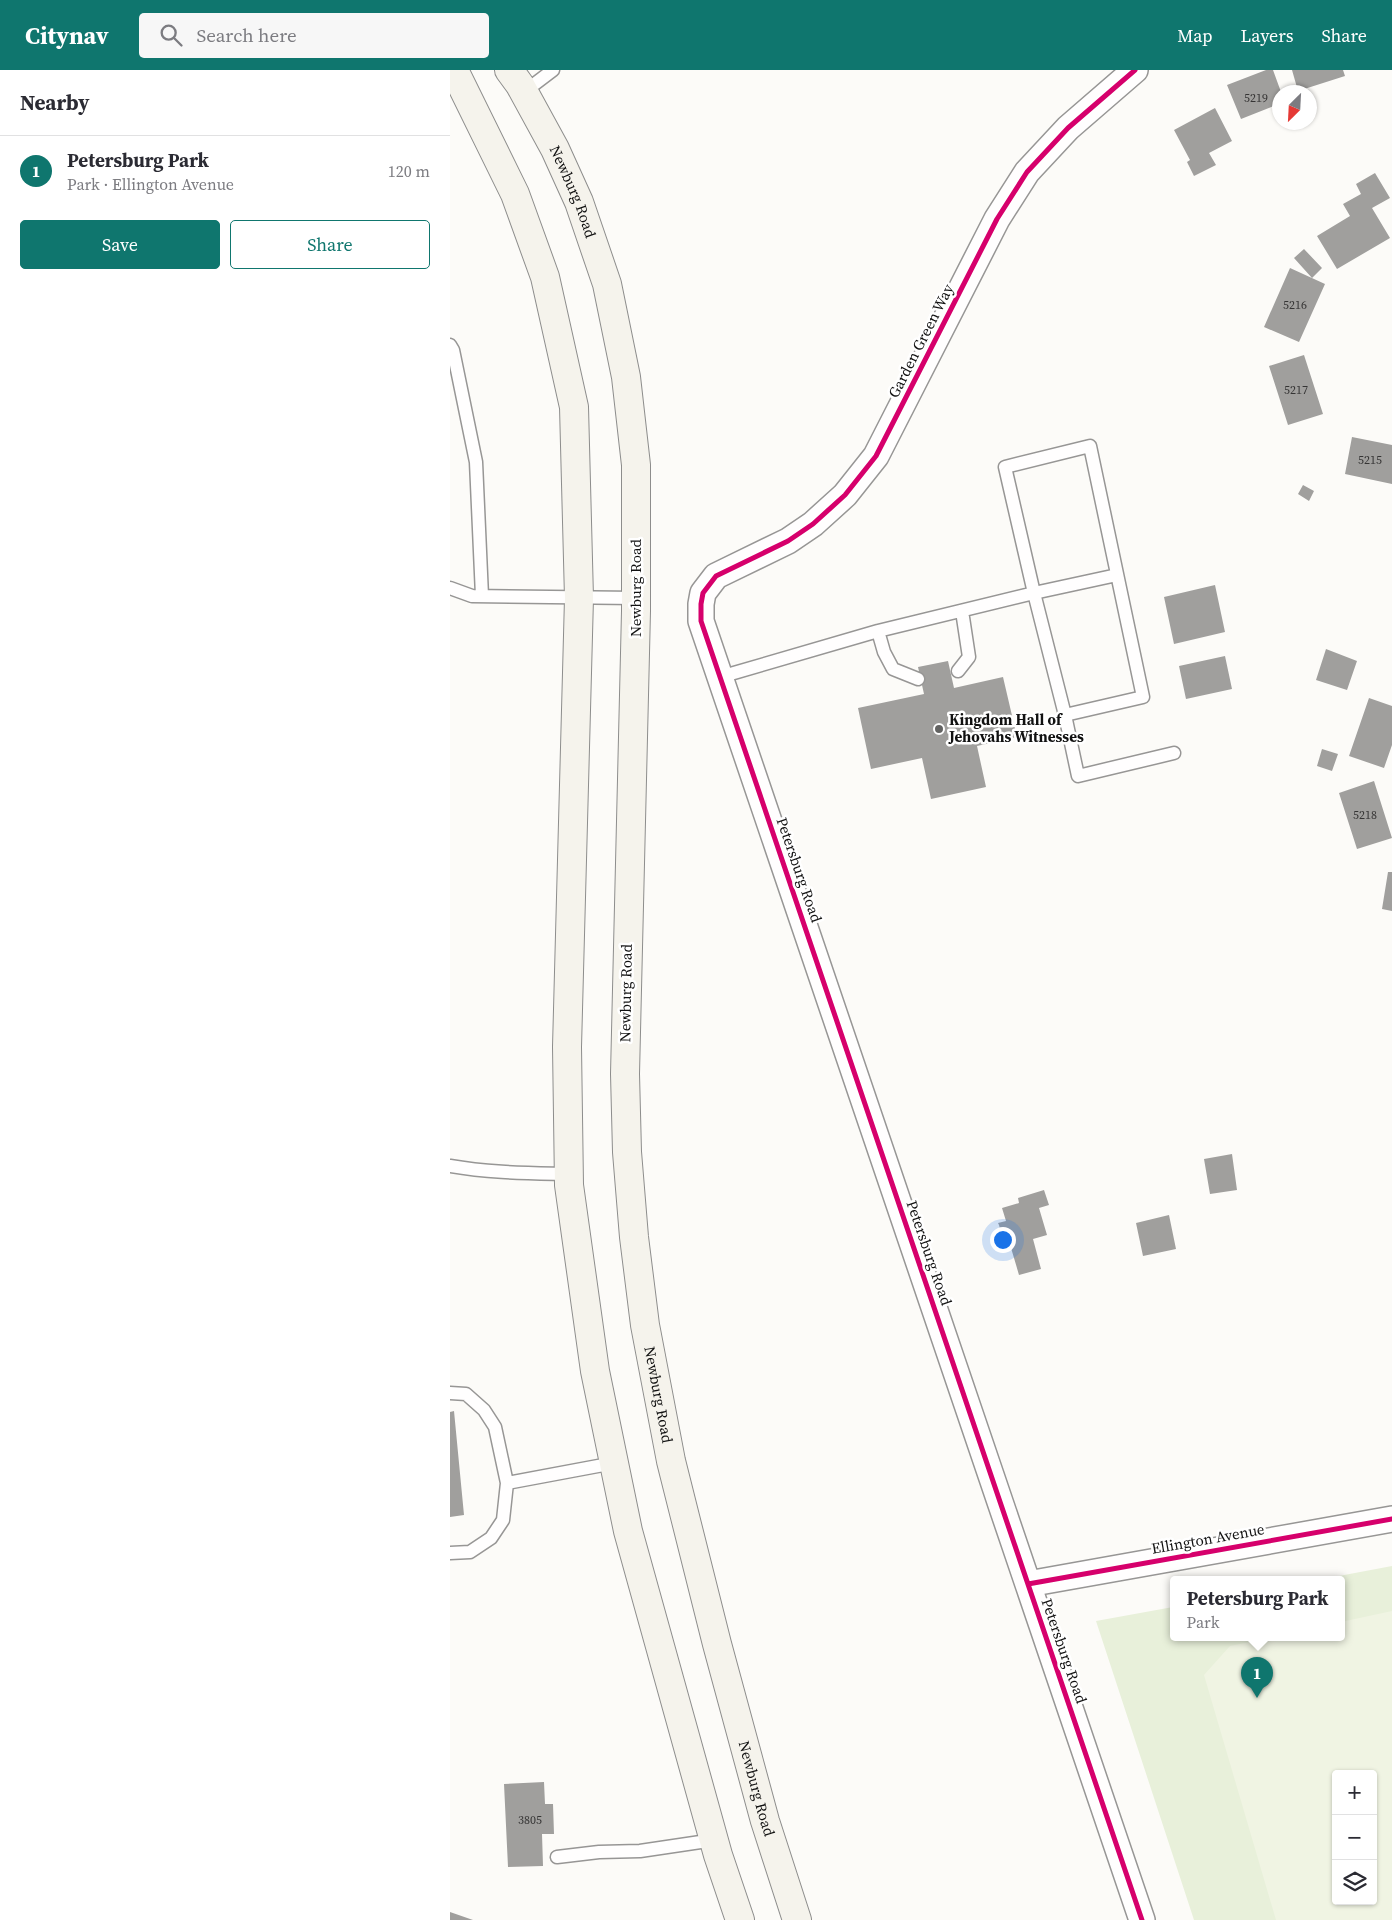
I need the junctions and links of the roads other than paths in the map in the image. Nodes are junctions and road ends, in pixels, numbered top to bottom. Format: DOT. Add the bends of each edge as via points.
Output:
graph roads {
  1 [pos="454,70"];
  2 [pos="509,70"];
  3 [pos="553,70"];
  4 [pos="1135,70"];
  5 [pos="524,92"];
  6 [pos="450,345"];
  7 [pos="1117,574"];
  8 [pos="450,588"];
  9 [pos="703,593"];
  10 [pos="1034,593"];
  11 [pos="482,596"];
  12 [pos="579,598"];
  13 [pos="636,598"];
  14 [pos="962,610"];
  15 [pos="878,631"];
  16 [pos="958,671"];
  17 [pos="720,677"];
  18 [pos="918,679"];
  19 [pos="1065,715"];
  20 [pos="1174,753"];
  21 [pos="450,1166"];
  22 [pos="569,1174"];
  23 [pos="450,1393"];
  24 [pos="614,1463"];
  25 [pos="507,1483"];
  26 [pos="1392,1518"];
  27 [pos="450,1553"];
  28 [pos="1028,1584"];
  29 [pos="714,1840"];
  30 [pos="557,1857"];
  31 [pos="740,1920"];
  32 [pos="797,1920"];
  33 [pos="1142,1920"];
  1 -- 12 [label="main road" via="515,194 546,277 574,407"];
  2 -- 5 [label="main road, Newburg Road"];
  3 -- 5 [label="lane"];
  4 -- 9 [label="street, Garden Green Way" via="1068,128 1027,172 996,219 876,456 845,495 813,524 788,540 716,576"];
  5 -- 13 [label="main road, Newburg Road" via="579,202 607,284 626,377 636,465"];
  6 -- 11 [label="lane" via="476,462"];
  7 -- 10 [label="lane"];
  7 -- 10 [label="lane" via="1090,446 1005,468"];
  7 -- 19 [label="lane" via="1143,697"];
  8 -- 11 [label="lane"];
  9 -- 17 [label="street, Petersburg Road" via="701,621"];
  10 -- 14 [label="lane"];
  10 -- 19 [label="lane"];
  11 -- 12 [label="lane"];
  12 -- 13 [label="lane"];
  12 -- 22 [label="main road" via="567,1047"];
  13 -- 32 [label="main road, Newburg Road" via="624,1074 634,1237 644,1316 671,1460 765,1821"];
  14 -- 15 [label="lane"];
  14 -- 16 [label="lane" via="969,657"];
  15 -- 17 [label="lane"];
  15 -- 18 [label="lane" via="893,668"];
  17 -- 28 [label="street, Petersburg Road"];
  19 -- 20 [label="lane" via="1078,776"];
  21 -- 22 [label="lane" via="514,1173"];
  22 -- 24 [label="main road" via="595,1371"];
  23 -- 25 [label="lane" via="466,1394 484,1410 495,1427"];
  24 -- 25 [label="lane"];
  24 -- 29 [label="main road" via="628,1531"];
  25 -- 27 [label="lane" via="502,1520 491,1538 470,1552"];
  26 -- 28 [label="street, Ellington Avenue"];
  28 -- 33 [label="street, Petersburg Road"];
  29 -- 30 [label="lane" via="640,1851"];
  29 -- 31 [label="main road"];
}
